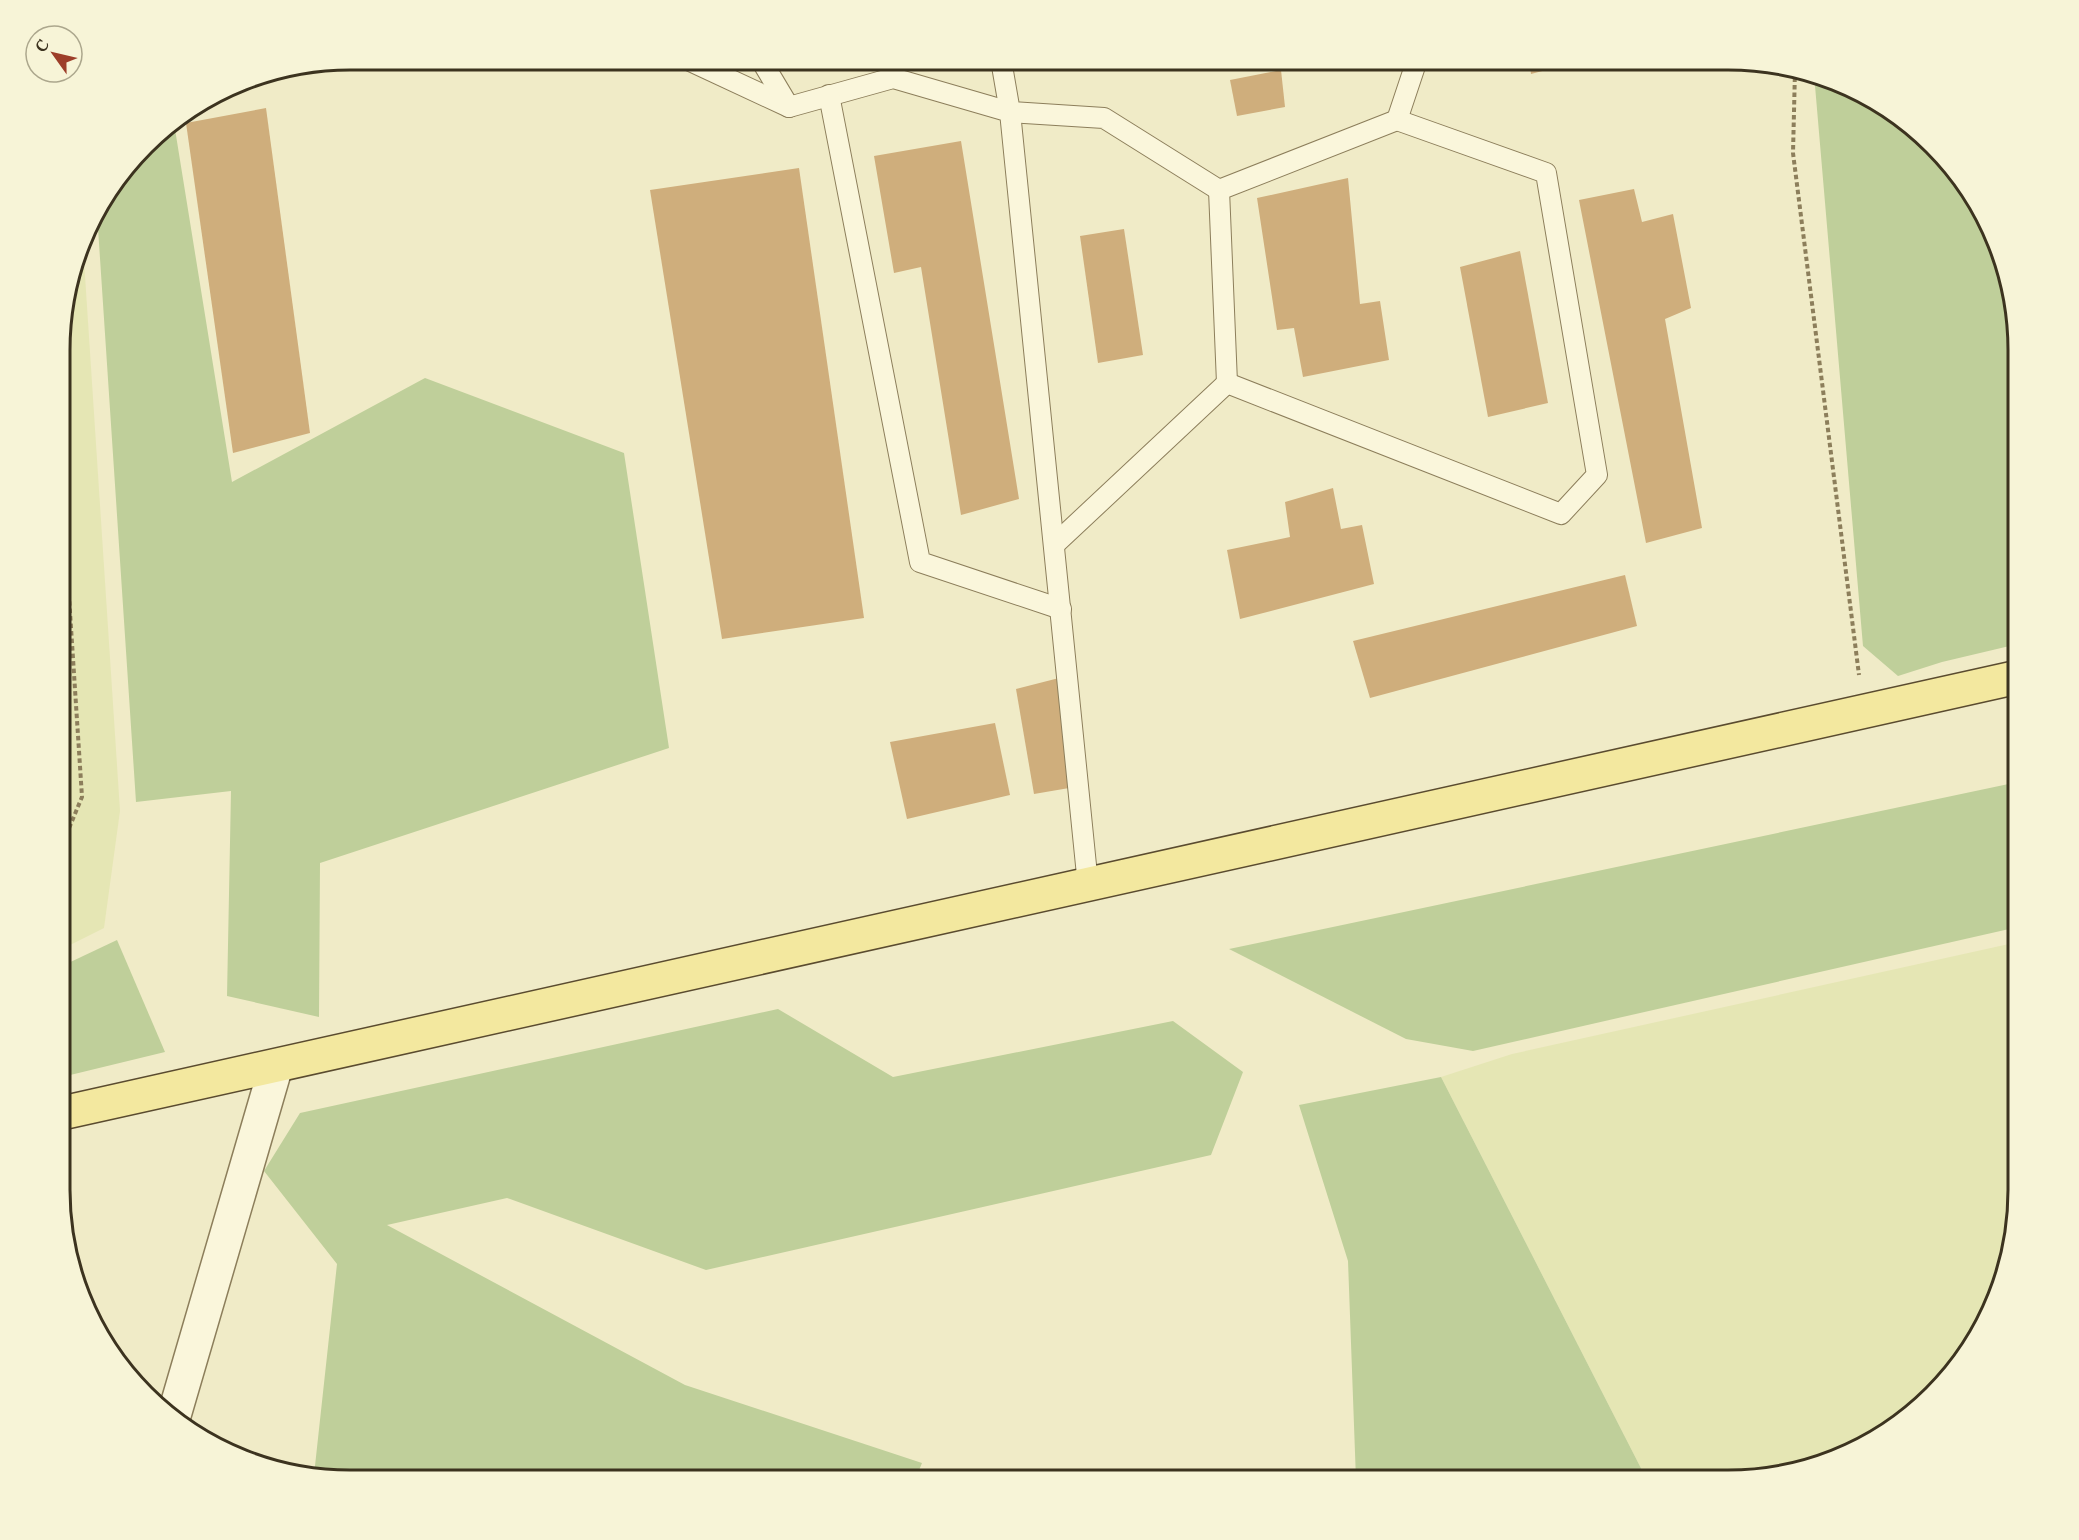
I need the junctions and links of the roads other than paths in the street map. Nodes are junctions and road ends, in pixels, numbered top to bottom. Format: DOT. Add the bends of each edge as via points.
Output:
graph roads {
  1 [pos="709,70"];
  2 [pos="767,70"];
  3 [pos="1003,70"];
  4 [pos="1414,70"];
  5 [pos="829,95"];
  6 [pos="789,107"];
  7 [pos="1010,112"];
  8 [pos="1397,120"];
  9 [pos="1219,190"];
  10 [pos="1227,383"];
  11 [pos="1054,545"];
  12 [pos="1061,609"];
  13 [pos="2008,679"];
  14 [pos="1088,885"];
  15 [pos="276,1066"];
  16 [pos="70,1111"];
  17 [pos="176,1409"];
  1 -- 6 [label="lane"];
  2 -- 6 [label="lane"];
  3 -- 7 [label="lane"];
  4 -- 8 [label="lane"];
  5 -- 6 [label="lane"];
  5 -- 7 [label="lane" via="893,78"];
  5 -- 12 [label="lane" via="920,562"];
  7 -- 9 [label="lane" via="1104,118"];
  7 -- 11 [label="lane"];
  8 -- 9 [label="lane"];
  8 -- 10 [label="lane" via="1546,173 1597,475 1561,514"];
  9 -- 10 [label="lane"];
  10 -- 11 [label="lane"];
  11 -- 12 [label="lane"];
  12 -- 14 [label="lane"];
  13 -- 14 [label="main road"];
  14 -- 15 [label="main road"];
  15 -- 16 [label="main road"];
  15 -- 17 [label="street"];
}
